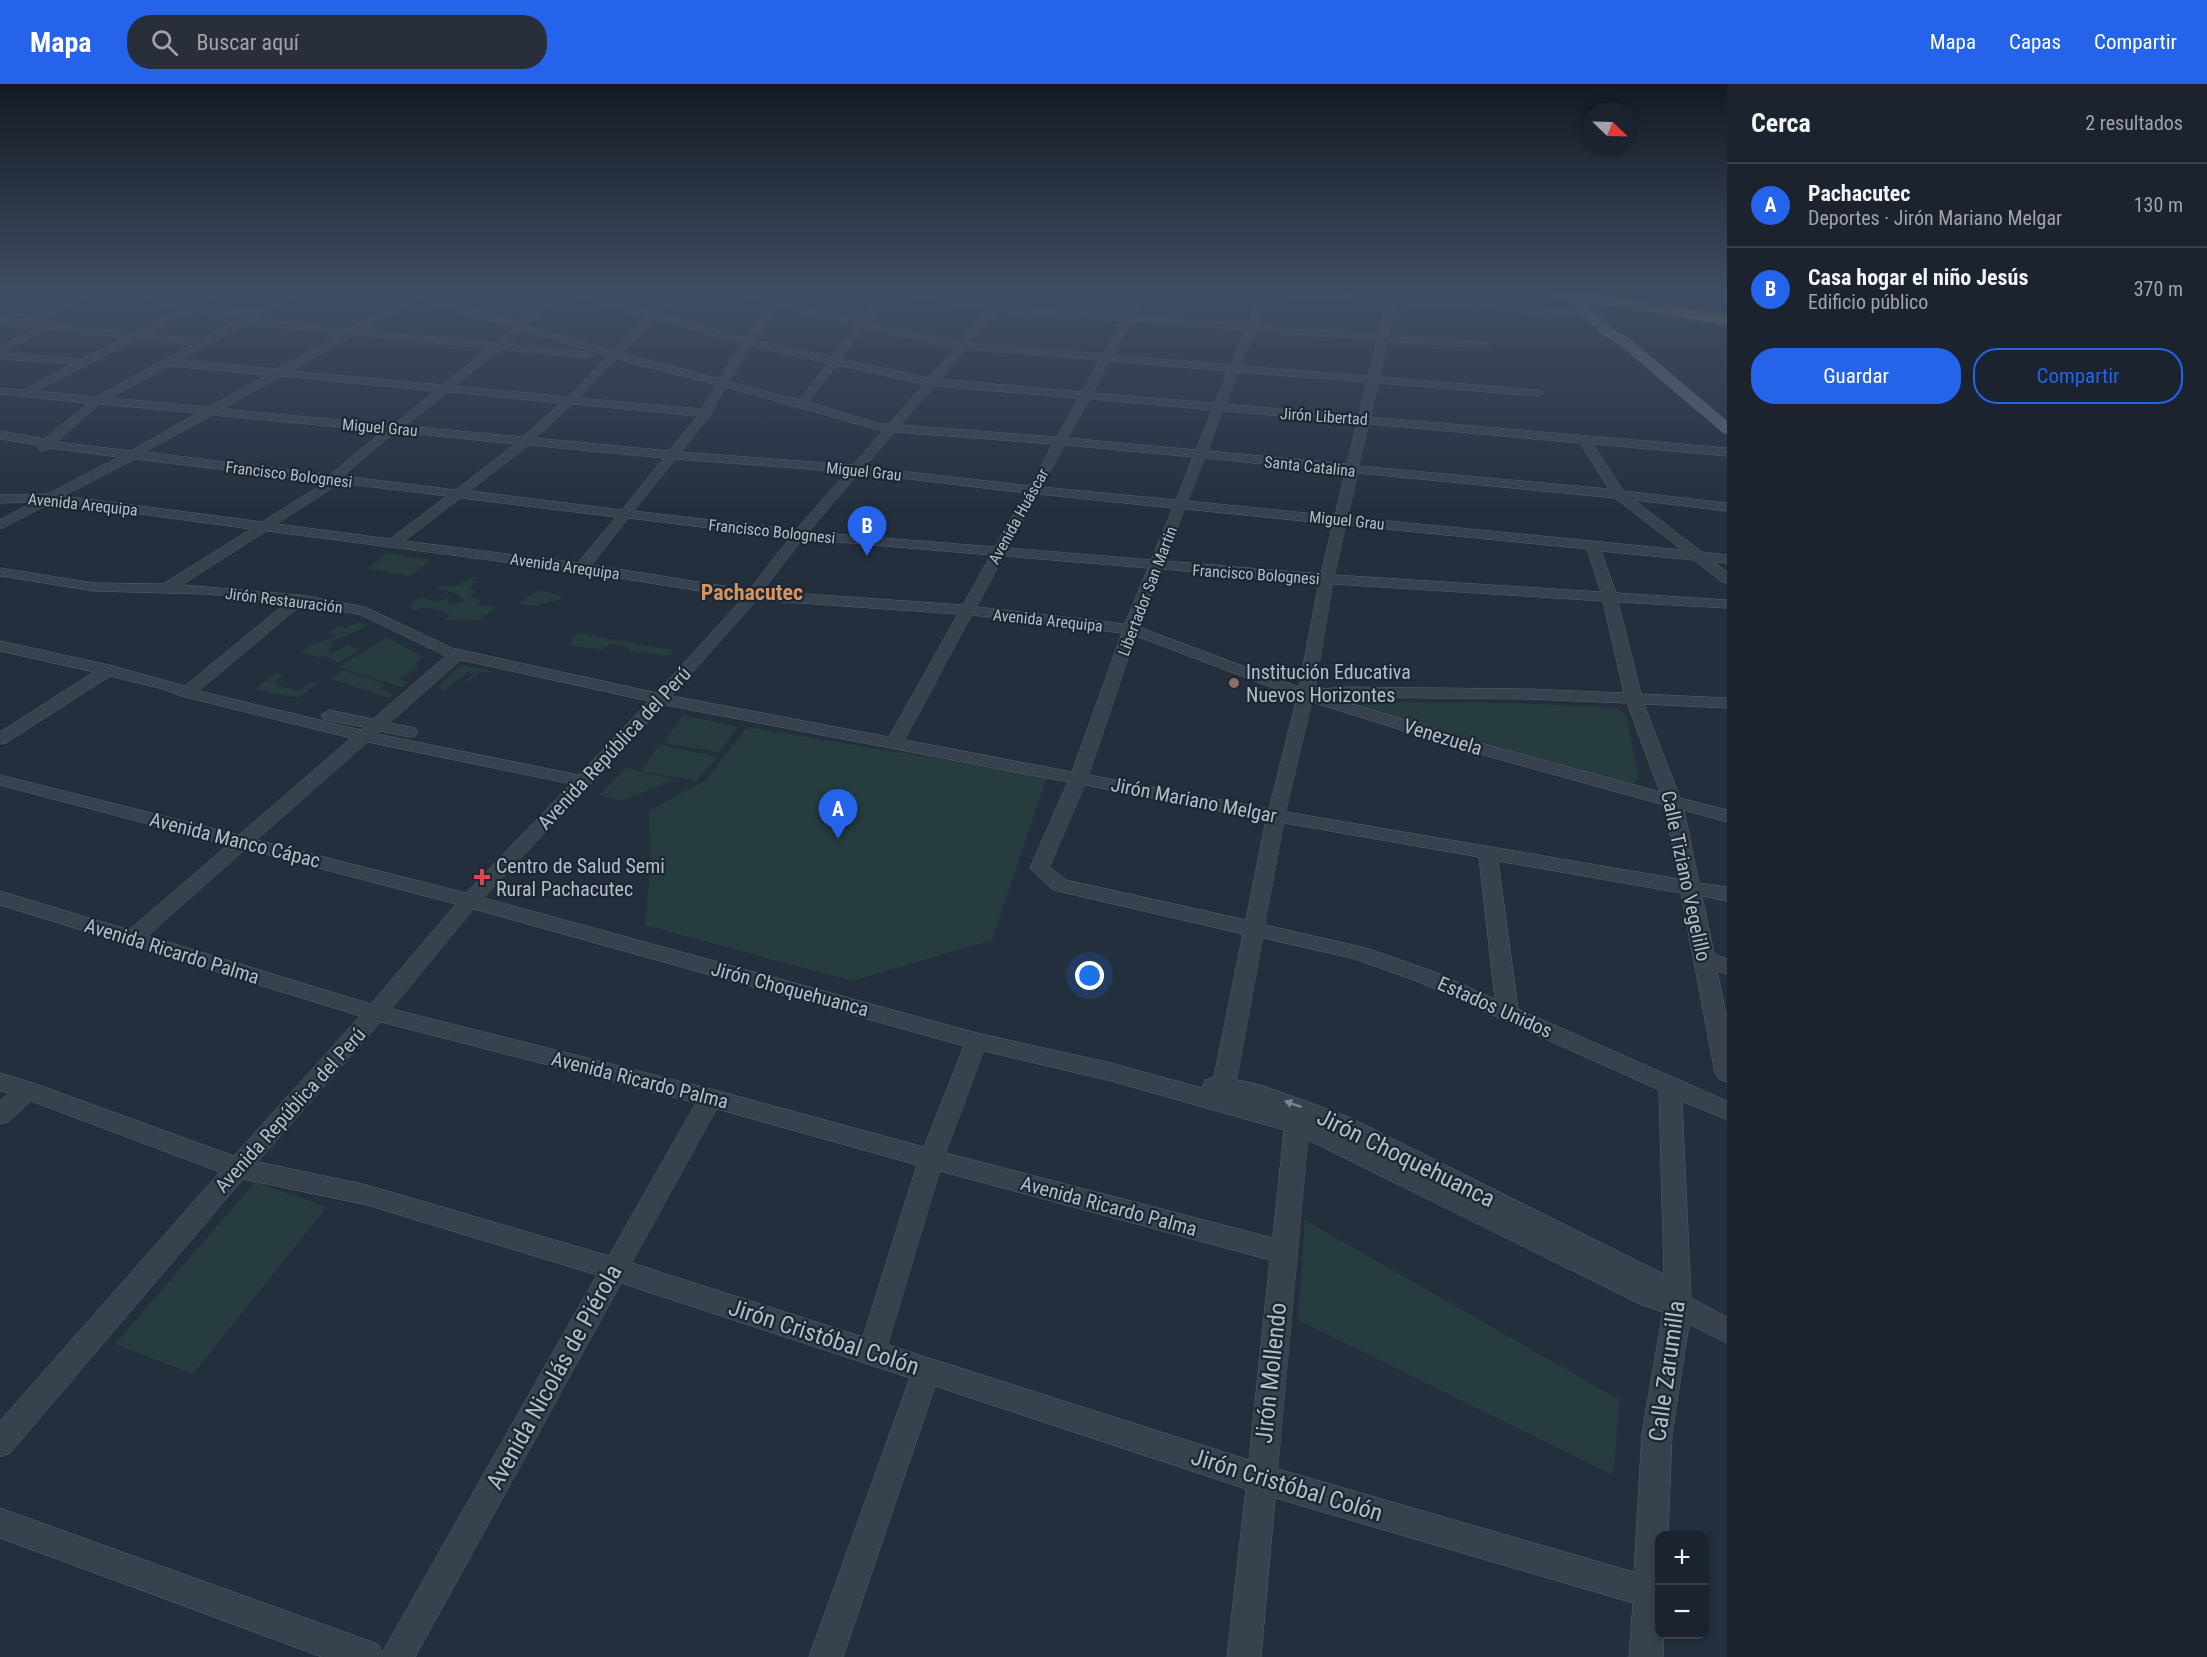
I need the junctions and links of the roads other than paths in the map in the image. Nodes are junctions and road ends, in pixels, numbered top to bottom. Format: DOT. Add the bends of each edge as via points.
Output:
graph roads {
  1 [pos="78,365"];
  2 [pos="160,365"];
  3 [pos="204,365"];
  4 [pos="290,365"];
  5 [pos="471,365"];
  6 [pos="606,365"];
  7 [pos="656,365"];
  8 [pos="733,365"];
  9 [pos="830,365"];
  10 [pos="858,365"];
  11 [pos="946,365"];
  12 [pos="1102,365"];
  13 [pos="1194,365"];
  14 [pos="1237,365"];
  15 [pos="1377,365"];
  16 [pos="1640,365"];
  17 [pos="1652,365"];
  18 [pos="1236,369"];
  19 [pos="278,372"];
  20 [pos="1374,380"];
  21 [pos="932,382"];
  22 [pos="723,383"];
  23 [pos="443,388"];
  24 [pos="0,391"];
  25 [pos="1538,393"];
  26 [pos="23,394"];
  27 [pos="1085,397"];
  28 [pos="572,399"];
  29 [pos="98,400"];
  30 [pos="802,404"];
  31 [pos="1220,408"];
  32 [pos="211,411"];
  33 [pos="706,413"];
  34 [pos="1365,419"];
  35 [pos="892,428"];
  36 [pos="395,429"];
  37 [pos="1727,429"];
  38 [pos="0,435"];
  39 [pos="1583,438"];
  40 [pos="1727,440"];
  41 [pos="526,441"];
  42 [pos="1060,441"];
  43 [pos="51,446"];
  44 [pos="0,449"];
  45 [pos="1727,452"];
  46 [pos="132,455"];
  47 [pos="674,455"];
  48 [pos="1201,455"];
  49 [pos="854,469"];
  50 [pos="1352,471"];
  51 [pos="337,480"];
  52 [pos="1033,490"];
  53 [pos="457,493"];
  54 [pos="1619,494"];
  55 [pos="50,498"];
  56 [pos="0,499"];
  57 [pos="1181,504"];
  58 [pos="1727,507"];
  59 [pos="625,515"];
  60 [pos="1341,520"];
  61 [pos="0,525"];
  62 [pos="264,526"];
  63 [pos="799,535"];
  64 [pos="392,544"];
  65 [pos="1592,544"];
  66 [pos="998,553"];
  67 [pos="1698,556"];
  68 [pos="1727,559"];
  69 [pos="1156,566"];
  70 [pos="582,568"];
  71 [pos="4,577"];
  72 [pos="1327,579"];
  73 [pos="1727,579"];
  74 [pos="166,589"];
  75 [pos="753,595"];
  76 [pos="1610,597"];
  77 [pos="300,598"];
  78 [pos="1727,604"];
  79 [pos="966,610"];
  80 [pos="1131,629"];
  81 [pos="0,646"];
  82 [pos="458,654"];
  83 [pos="109,670"];
  84 [pos="191,689"];
  85 [pos="1306,695"];
  86 [pos="661,699"];
  87 [pos="1634,700"];
  88 [pos="1727,703"];
  89 [pos="371,731"];
  90 [pos="0,739"];
  91 [pos="895,742"];
  92 [pos="588,777"];
  93 [pos="1079,777"];
  94 [pos="0,780"];
  95 [pos="1673,802"];
  96 [pos="1276,816"];
  97 [pos="1727,816"];
  98 [pos="243,842"];
  99 [pos="1488,854"];
  100 [pos="1060,885"];
  101 [pos="1690,887"];
  102 [pos="1727,894"];
  103 [pos="0,898"];
  104 [pos="470,901"];
  105 [pos="1254,930"];
  106 [pos="132,939"];
  107 [pos="1705,958"];
  108 [pos="1727,967"];
  109 [pos="376,1013"];
  110 [pos="1508,1013"];
  111 [pos="977,1041"];
  112 [pos="1111,1072"];
  113 [pos="1727,1073"];
  114 [pos="0,1082"];
  115 [pos="1670,1085"];
  116 [pos="1224,1087"];
  117 [pos="28,1090"];
  118 [pos="711,1098"];
  119 [pos="1727,1111"];
  120 [pos="0,1115"];
  121 [pos="1297,1125"];
  122 [pos="931,1160"];
  123 [pos="238,1168"];
  124 [pos="1283,1252"];
  125 [pos="615,1269"];
  126 [pos="1678,1305"];
  127 [pos="1727,1331"];
  128 [pos="872,1352"];
  129 [pos="927,1370"];
  130 [pos="0,1443"];
  131 [pos="1261,1479"];
  132 [pos="0,1522"];
  133 [pos="1649,1592"];
  134 [pos="349,1653"];
  135 [pos="397,1657"];
  136 [pos="826,1657"];
  137 [pos="1244,1657"];
  138 [pos="1646,1657"];
  1 -- 26 [label="street"];
  2 -- 29 [label="street"];
  3 -- 19 [label="street"];
  4 -- 19 [label="street"];
  5 -- 23 [label="street"];
  6 -- 28 [label="street"];
  7 -- 22 [label="street, Santa Catalina"];
  8 -- 22 [label="street"];
  9 -- 30 [label="street"];
  10 -- 21 [label="street, Jirón Libertad"];
  11 -- 21 [label="street, Avenida República del Perú"];
  12 -- 27 [label="street, Avenida Huáscar"];
  13 -- 18 [label="street"];
  14 -- 18 [label="street, Libertador San Martin"];
  15 -- 20 [label="street"];
  16 -- 40 [label="main road"];
  17 -- 37 [label="main road"];
  18 -- 20 [label="street"];
  18 -- 31 [label="street, Libertador San Martin"];
  19 -- 23 [label="street"];
  19 -- 32 [label="street"];
  20 -- 25 [label="street"];
  20 -- 34 [label="street"];
  21 -- 27 [label="street, Jirón Libertad"];
  21 -- 35 [label="street, Avenida República del Perú"];
  22 -- 30 [label="street, Santa Catalina"];
  22 -- 33 [label="street"];
  23 -- 28 [label="street"];
  23 -- 36 [label="street"];
  24 -- 26 [label="street, Miguel Grau"];
  26 -- 29 [label="street, Miguel Grau"];
  27 -- 31 [label="street, Jirón Libertad"];
  27 -- 42 [label="street, Avenida Huáscar"];
  28 -- 33 [label="street"];
  28 -- 41 [label="street"];
  29 -- 32 [label="street, Miguel Grau"];
  29 -- 43 [label="street"];
  30 -- 35 [label="street, Santa Catalina" via="879,428"];
  31 -- 34 [label="street, Jirón Libertad"];
  31 -- 48 [label="street, Libertador San Martin"];
  32 -- 36 [label="street, Miguel Grau"];
  32 -- 46 [label="street"];
  33 -- 47 [label="street"];
  34 -- 39 [label="street, Jirón Libertad"];
  34 -- 50 [label="street"];
  35 -- 42 [label="street, Santa Catalina"];
  35 -- 49 [label="street, Avenida República del Perú"];
  36 -- 41 [label="street, Miguel Grau"];
  36 -- 51 [label="street" via="391,437"];
  38 -- 43 [label="street, Francisco Bolognesi"];
  39 -- 45 [label="street, Jirón Libertad"];
  39 -- 54 [label="street"];
  41 -- 47 [label="street, Miguel Grau"];
  41 -- 53 [label="street"];
  42 -- 48 [label="street, Santa Catalina"];
  42 -- 52 [label="street, Avenida Huáscar"];
  43 -- 44 [label="street"];
  43 -- 46 [label="street, Francisco Bolognesi"];
  46 -- 51 [label="street, Francisco Bolognesi"];
  46 -- 55 [label="street"];
  47 -- 49 [label="street, Miguel Grau"];
  47 -- 59 [label="street"];
  48 -- 50 [label="street, Santa Catalina"];
  48 -- 57 [label="street, Libertador San Martin"];
  49 -- 52 [label="street, Miguel Grau"];
  49 -- 63 [label="street, Avenida República del Perú"];
  50 -- 54 [label="street, Santa Catalina"];
  50 -- 60 [label="street"];
  51 -- 53 [label="street, Francisco Bolognesi"];
  51 -- 62 [label="street"];
  52 -- 57 [label="street, Miguel Grau"];
  52 -- 66 [label="street, Avenida Huáscar"];
  53 -- 59 [label="street, Francisco Bolognesi"];
  53 -- 64 [label="street"];
  54 -- 58 [label="street, Santa Catalina"];
  54 -- 67 [label="street"];
  55 -- 56 [label="street, Avenida Arequipa"];
  55 -- 61 [label="street"];
  55 -- 62 [label="street, Avenida Arequipa"];
  57 -- 60 [label="street, Miguel Grau"];
  57 -- 69 [label="street, Libertador San Martin"];
  59 -- 63 [label="street, Francisco Bolognesi"];
  59 -- 70 [label="street"];
  60 -- 65 [label="street, Miguel Grau"];
  60 -- 72 [label="street"];
  62 -- 64 [label="street, Avenida Arequipa"];
  62 -- 74 [label="street"];
  63 -- 66 [label="street, Francisco Bolognesi"];
  63 -- 75 [label="street, Avenida República del Perú"];
  64 -- 70 [label="street, Avenida Arequipa"];
  65 -- 67 [label="street, Miguel Grau"];
  65 -- 76 [label="street, Calle Tiziano Vegelillo"];
  66 -- 69 [label="street, Francisco Bolognesi"];
  66 -- 79 [label="street, Avenida Huáscar"];
  67 -- 68 [label="street, Miguel Grau"];
  67 -- 73 [label="street"];
  69 -- 72 [label="street, Francisco Bolognesi"];
  69 -- 80 [label="street, Libertador San Martin"];
  70 -- 75 [label="street, Avenida Arequipa"];
  71 -- 74 [label="street, Jirón Restauración" via="94,587"];
  72 -- 76 [label="street, Francisco Bolognesi"];
  72 -- 85 [label="street"];
  74 -- 77 [label="street, Jirón Restauración"];
  75 -- 79 [label="street, Avenida Arequipa"];
  75 -- 86 [label="street, Avenida República del Perú"];
  76 -- 78 [label="street, Francisco Bolognesi"];
  76 -- 87 [label="street, Calle Tiziano Vegelillo"];
  77 -- 82 [label="street, Jirón Restauración" via="365,611"];
  77 -- 84 [label="street"];
  79 -- 80 [label="street, Avenida Arequipa"];
  79 -- 91 [label="street, Avenida Huáscar"];
  80 -- 85 [label="street, Venezuela"];
  80 -- 93 [label="street, Libertador San Martin"];
  81 -- 83 [label="street"];
  82 -- 86 [label="street, Jirón Restauración"];
  82 -- 89 [label="street"];
  83 -- 84 [label="street"];
  83 -- 90 [label="street"];
  84 -- 89 [label="street"];
  85 -- 87 [label="street" via="1527,694"];
  85 -- 95 [label="street, Venezuela"];
  85 -- 96 [label="street"];
  86 -- 91 [label="street, Jirón Mariano Melgar"];
  86 -- 92 [label="street, Avenida República del Perú"];
  87 -- 88 [label="street"];
  87 -- 95 [label="street, Calle Tiziano Vegelillo"];
  89 -- 92 [label="street"];
  89 -- 98 [label="street"];
  91 -- 93 [label="street, Jirón Mariano Melgar"];
  92 -- 104 [label="street, Avenida República del Perú"];
  93 -- 96 [label="street, Jirón Mariano Melgar"];
  93 -- 100 [label="street, Libertador San Martin" via="1040,868"];
  94 -- 98 [label="street, Avenida Manco Cápac"];
  95 -- 97 [label="street, Venezuela"];
  95 -- 101 [label="street, Calle Tiziano Vegelillo"];
  96 -- 99 [label="street, Jirón Mariano Melgar"];
  96 -- 105 [label="street"];
  98 -- 104 [label="street, Avenida Manco Cápac"];
  98 -- 106 [label="street"];
  99 -- 101 [label="street, Jirón Mariano Melgar"];
  99 -- 110 [label="street"];
  100 -- 105 [label="street, Estados Unidos"];
  101 -- 102 [label="street, Jirón Mariano Melgar"];
  101 -- 107 [label="street, Calle Tiziano Vegelillo"];
  103 -- 106 [label="street, Avenida Ricardo Palma"];
  104 -- 109 [label="street, Avenida República del Perú"];
  104 -- 111 [label="street, Jirón Choquehuanca"];
  105 -- 110 [label="street, Estados Unidos" via="1359,953"];
  105 -- 116 [label="street"];
  106 -- 109 [label="street, Avenida Ricardo Palma"];
  107 -- 108 [label="street"];
  107 -- 113 [label="street, Calle Tiziano Vegelillo"];
  109 -- 118 [label="street, Avenida Ricardo Palma"];
  109 -- 123 [label="street, Avenida República del Perú"];
  110 -- 115 [label="street, Estados Unidos"];
  111 -- 112 [label="street, Jirón Choquehuanca"];
  111 -- 122 [label="street"];
  112 -- 116 [label="street, Jirón Choquehuanca"];
  112 -- 121 [label="street, Jirón Choquehuanca"];
  114 -- 117 [label="street, Jirón Cristóbal Colón"];
  115 -- 119 [label="street, Estados Unidos"];
  115 -- 126 [label="street, Calle Zarumilla"];
  126 -- 116 [label="street, Jirón Choquehuanca, one-way" via="1661,1286 1339,1123 1254,1091"];
  117 -- 120 [label="street"];
  117 -- 123 [label="street, Jirón Cristóbal Colón"];
  118 -- 122 [label="street, Avenida Ricardo Palma"];
  118 -- 125 [label="street, Avenida Nicolás de Piérola"];
  121 -- 124 [label="street, Jirón Mollendo"];
  121 -- 126 [label="street, Jirón Choquehuanca" via="1652,1297"];
  122 -- 124 [label="street, Avenida Ricardo Palma"];
  122 -- 128 [label="street"];
  123 -- 125 [label="street, Jirón Cristóbal Colón" via="367,1195"];
  123 -- 130 [label="street, Avenida República del Perú"];
  124 -- 131 [label="street, Jirón Mollendo"];
  125 -- 128 [label="street, Jirón Cristóbal Colón"];
  125 -- 135 [label="street, Avenida Nicolás de Piérola"];
  126 -- 127 [label="street, Jirón Choquehuanca"];
  126 -- 133 [label="street, Calle Zarumilla" via="1657,1433"];
  128 -- 129 [label="street, Jirón Cristóbal Colón"];
  129 -- 131 [label="street, Jirón Cristóbal Colón"];
  129 -- 136 [label="street"];
  131 -- 133 [label="street, Jirón Cristóbal Colón"];
  131 -- 137 [label="street, Jirón Mollendo"];
  132 -- 134 [label="street"];
  133 -- 138 [label="street, Calle Zarumilla"];
}
